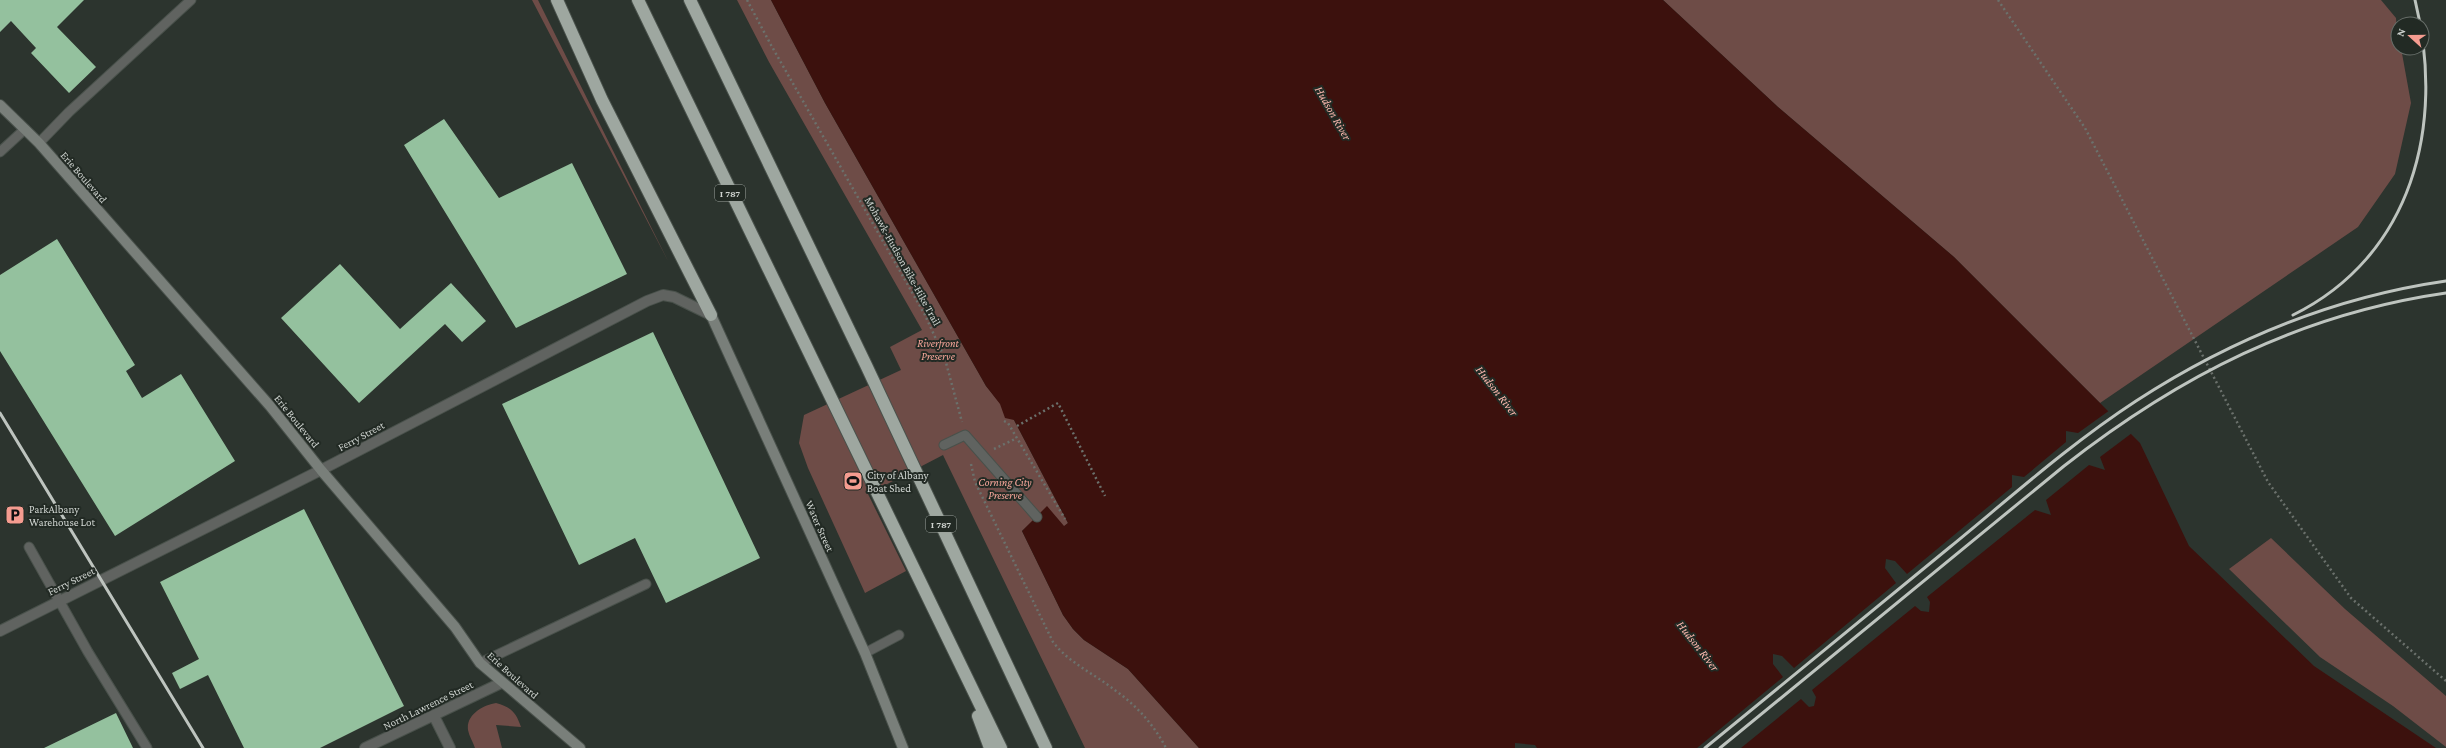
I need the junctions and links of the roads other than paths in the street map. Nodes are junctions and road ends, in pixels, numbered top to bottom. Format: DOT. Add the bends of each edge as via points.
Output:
graph roads {
  1 [pos="191,0"];
  2 [pos="557,0"];
  3 [pos="638,0"];
  4 [pos="690,0"];
  5 [pos="0,105"];
  6 [pos="25,129"];
  7 [pos="39,143"];
  8 [pos="0,152"];
  9 [pos="711,314"];
  10 [pos="944,445"];
  11 [pos="321,470"];
  12 [pos="1038,516"];
  13 [pos="29,547"];
  14 [pos="646,584"];
  15 [pos="60,601"];
  16 [pos="0,631"];
  17 [pos="900,635"];
  18 [pos="948,638"];
  19 [pos="865,653"];
  20 [pos="480,663"];
  21 [pos="501,682"];
  22 [pos="1016,684"];
  23 [pos="434,716"];
  24 [pos="147,748"];
  25 [pos="365,748"];
  26 [pos="450,748"];
  27 [pos="580,748"];
  28 [pos="903,748"];
  29 [pos="990,748"];
  30 [pos="1001,748"];
  31 [pos="1046,748"];
  32 [pos="1053,748"];
  1 -- 7 [label="lane" via="69,112"];
  2 -- 9 [label="highway" via="602,100"];
  3 -- 18 [label="highway, I 787"];
  4 -- 22 [label="highway, I 787"];
  5 -- 6 [label="street, Erie Boulevard"];
  6 -- 7 [label="street, Erie Boulevard"];
  6 -- 8 [label="lane"];
  7 -- 11 [label="street, Erie Boulevard" via="270,406"];
  9 -- 11 [label="street, Ferry Street" via="674,296 663,295 648,301"];
  9 -- 19 [label="street, Water Street"];
  10 -- 12 [label="lane" via="965,435"];
  11 -- 15 [label="street, Ferry Street"];
  11 -- 20 [label="street, Erie Boulevard" via="455,627"];
  13 -- 15 [label="lane"];
  14 -- 20 [label="lane"];
  15 -- 16 [label="street, Ferry Street"];
  15 -- 24 [label="lane"];
  17 -- 19 [label="lane"];
  18 -- 29 [label="highway"];
  18 -- 30 [label="highway, I 787"];
  19 -- 28 [label="street, Water Street"];
  20 -- 21 [label="street, Erie Boulevard"];
  21 -- 23 [label="street, North Lawrence Street"];
  21 -- 27 [label="street, Erie Boulevard"];
  22 -- 31 [label="highway, I 787"];
  22 -- 32 [label="highway"];
  23 -- 25 [label="street, North Lawrence Street"];
  23 -- 26 [label="street"];
}
